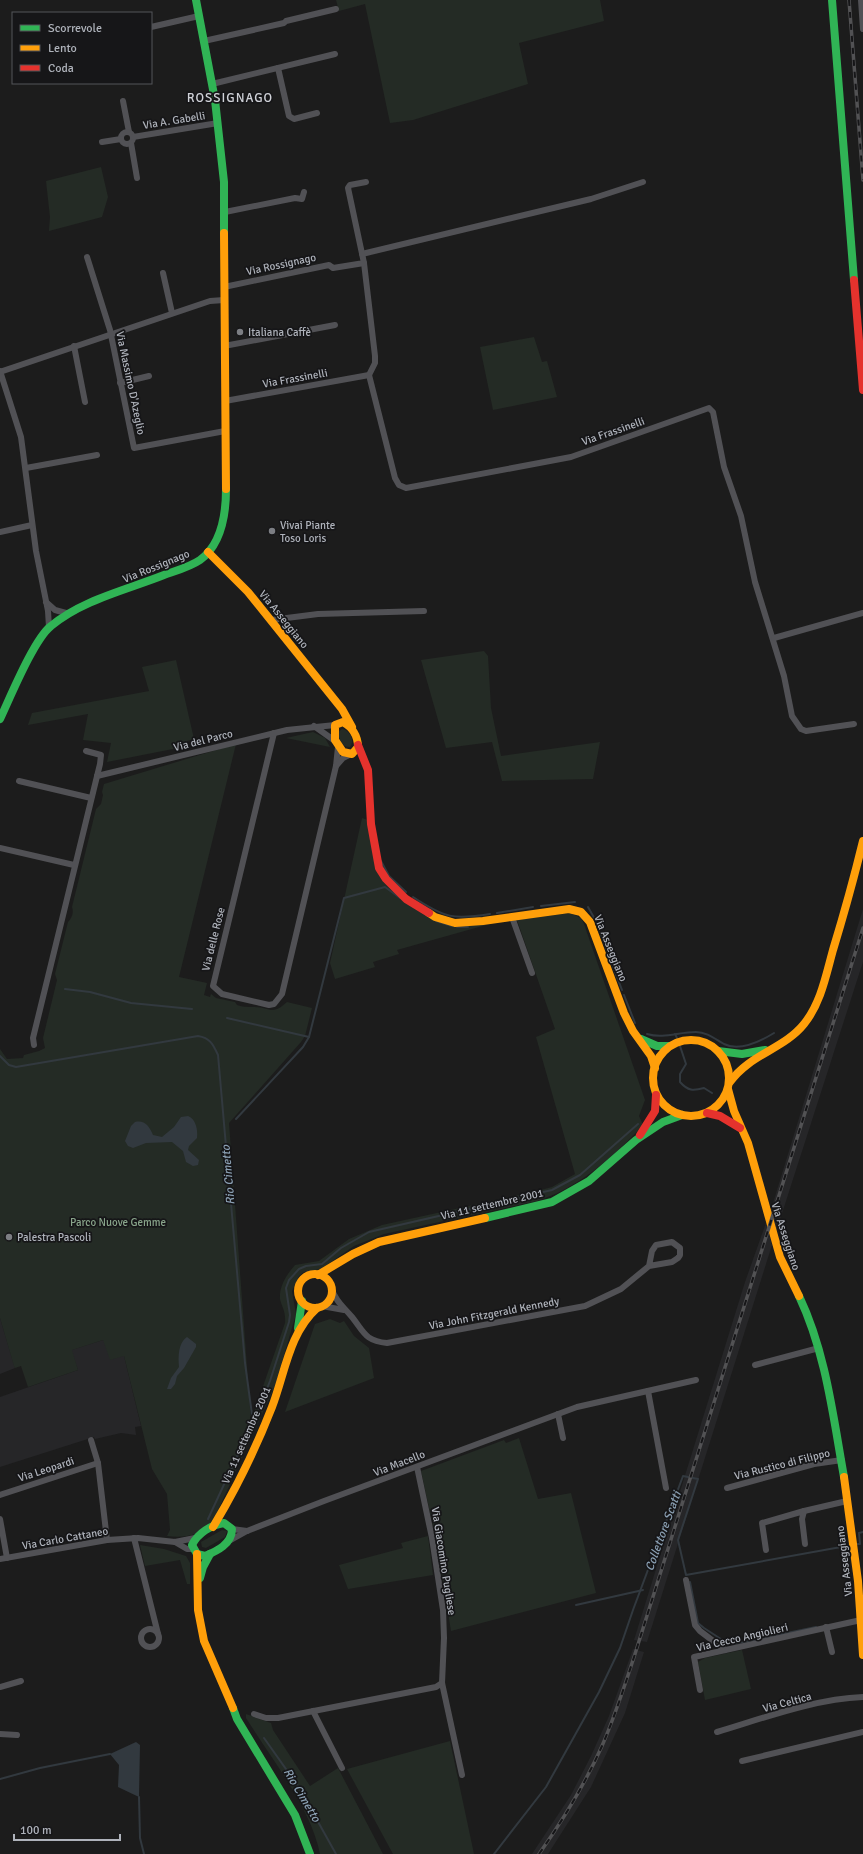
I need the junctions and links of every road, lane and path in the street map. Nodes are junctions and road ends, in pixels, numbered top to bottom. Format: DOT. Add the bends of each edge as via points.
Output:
graph roads {
  1 [pos="196,0"];
  2 [pos="832,0"];
  3 [pos="861,0"];
  4 [pos="336,9"];
  5 [pos="199,16"];
  6 [pos="152,27"];
  7 [pos="863,29"];
  8 [pos="204,41"];
  9 [pos="335,54"];
  10 [pos="278,68"];
  11 [pos="212,84"];
  12 [pos="123,101"];
  13 [pos="317,113"];
  14 [pos="218,123"];
  15 [pos="128,132"];
  16 [pos="133,137"];
  17 [pos="121,139"];
  18 [pos="102,142"];
  19 [pos="131,143"];
  20 [pos="137,178"];
  21 [pos="366,182"];
  22 [pos="643,182"];
  23 [pos="304,192"];
  24 [pos="225,212"];
  25 [pos="362,254"];
  26 [pos="88,257"];
  27 [pos="364,263"];
  28 [pos="163,273"];
  29 [pos="224,287"];
  30 [pos="224,300"];
  31 [pos="172,313"];
  32 [pos="335,325"];
  33 [pos="109,334"];
  34 [pos="74,346"];
  35 [pos="224,346"];
  36 [pos="0,372"];
  37 [pos="370,375"];
  38 [pos="149,376"];
  39 [pos="120,383"];
  40 [pos="863,390"];
  41 [pos="225,401"];
  42 [pos="85,402"];
  43 [pos="225,431"];
  44 [pos="97,455"];
  45 [pos="26,468"];
  46 [pos="32,525"];
  47 [pos="0,532"];
  48 [pos="208,552"];
  49 [pos="46,602"];
  50 [pos="424,611"];
  51 [pos="66,613"];
  52 [pos="863,613"];
  53 [pos="271,620"];
  54 [pos="49,627"];
  55 [pos="774,638"];
  56 [pos="337,704"];
  57 [pos="0,719"];
  58 [pos="336,724"];
  59 [pos="854,724"];
  60 [pos="314,726"];
  61 [pos="352,727"];
  62 [pos="274,733"];
  63 [pos="336,744"];
  64 [pos="358,745"];
  65 [pos="86,751"];
  66 [pos="351,754"];
  67 [pos="336,766"];
  68 [pos="97,776"];
  69 [pos="19,781"];
  70 [pos="369,797"];
  71 [pos="91,798"];
  72 [pos="863,841"];
  73 [pos="0,848"];
  74 [pos="74,865"];
  75 [pos="512,917"];
  76 [pos="532,973"];
  77 [pos="637,1037"];
  78 [pos="34,1045"];
  79 [pos="669,1046"];
  80 [pos="718,1050"];
  81 [pos="770,1050"];
  82 [pos="654,1068"];
  83 [pos="729,1086"];
  84 [pos="656,1093"];
  85 [pos="707,1113"];
  86 [pos="682,1115"];
  87 [pos="740,1128"];
  88 [pos="636,1140"];
  89 [pos="340,1263"];
  90 [pos="649,1266"];
  91 [pos="318,1275"];
  92 [pos="331,1287"];
  93 [pos="302,1301"];
  94 [pos="319,1307"];
  95 [pos="345,1311"];
  96 [pos="297,1333"];
  97 [pos="819,1348"];
  98 [pos="755,1365"];
  99 [pos="696,1380"];
  100 [pos="648,1391"];
  101 [pos="558,1414"];
  102 [pos="563,1438"];
  103 [pos="91,1440"];
  104 [pos="842,1460"];
  105 [pos="98,1463"];
  106 [pos="417,1467"];
  107 [pos="666,1488"];
  108 [pos="727,1488"];
  109 [pos="0,1495"];
  110 [pos="229,1500"];
  111 [pos="847,1501"];
  112 [pos="804,1511"];
  113 [pos="0,1519"];
  114 [pos="213,1527"];
  115 [pos="230,1527"];
  116 [pos="247,1531"];
  117 [pos="134,1538"];
  118 [pos="195,1538"];
  119 [pos="107,1540"];
  120 [pos="229,1541"];
  121 [pos="174,1542"];
  122 [pos="805,1544"];
  123 [pos="766,1550"];
  124 [pos="195,1551"];
  125 [pos="210,1554"];
  126 [pos="7,1558"];
  127 [pos="0,1559"];
  128 [pos="686,1580"];
  129 [pos="198,1582"];
  130 [pos="861,1602"];
  131 [pos="861,1620"];
  132 [pos="154,1621"];
  133 [pos="826,1628"];
  134 [pos="150,1629"];
  135 [pos="158,1634"];
  136 [pos="725,1650"];
  137 [pos="832,1652"];
  138 [pos="863,1655"];
  139 [pos="21,1681"];
  140 [pos="442,1682"];
  141 [pos="0,1687"];
  142 [pos="700,1690"];
  143 [pos="863,1697"];
  144 [pos="313,1711"];
  145 [pos="254,1714"];
  146 [pos="717,1732"];
  147 [pos="863,1732"];
  148 [pos="0,1734"];
  149 [pos="17,1735"];
  150 [pos="742,1761"];
  151 [pos="342,1768"];
  152 [pos="462,1775"];
  153 [pos="310,1854"];
  1 -- 5 [label="street, Via Rossignago"];
  2 -- 40 [label="street"];
  3 -- 7 [label="street"];
  4 -- 8 [label="street"];
  5 -- 6 [label="street"];
  5 -- 8 [label="street, Via Rossignago"];
  8 -- 11 [label="street, Via Rossignago"];
  9 -- 10 [label="street"];
  10 -- 11 [label="street"];
  10 -- 13 [label="street" via="289,116 294,119"];
  11 -- 14 [label="street, Via Rossignago"];
  12 -- 15 [label="street, Via A. Gabelli"];
  14 -- 16 [label="street, Via A. Gabelli"];
  14 -- 24 [label="street, Via Rossignago"];
  15 -- 16 [label="street, Via A. Gabelli"];
  15 -- 17 [label="street, Via A. Gabelli" via="124,132"];
  16 -- 19 [label="street, Via A. Gabelli"];
  17 -- 18 [label="street"];
  17 -- 19 [label="street" via="124,143"];
  19 -- 20 [label="street, Via A. Gabelli"];
  21 -- 25 [label="street" via="348,188"];
  22 -- 25 [label="street" via="591,199"];
  23 -- 24 [label="street" via="302,199 295,198"];
  24 -- 29 [label="street, Via Rossignago"];
  25 -- 27 [label="street"];
  26 -- 33 [label="street, Via Massimo D'Azeglio" via="110,330"];
  27 -- 29 [label="street, Via Rossignago" via="332,268 329,265"];
  27 -- 37 [label="street, Via Frassinelli" via="375,356"];
  28 -- 31 [label="street"];
  29 -- 30 [label="street, Via Rossignago"];
  30 -- 31 [label="street" via="210,301"];
  30 -- 35 [label="street, Via Rossignago"];
  31 -- 33 [label="street"];
  32 -- 35 [label="street"];
  33 -- 34 [label="street"];
  33 -- 39 [label="street, Via Massimo D'Azeglio"];
  34 -- 36 [label="street"];
  34 -- 42 [label="street"];
  35 -- 41 [label="street, Via Rossignago"];
  36 -- 45 [label="street" via="21,437"];
  37 -- 41 [label="street, Via Frassinelli"];
  37 -- 55 [label="street, Via Frassinelli" via="395,478 399,485 406,488 571,457 709,408 713,412 724,467 741,516 755,582"];
  38 -- 39 [label="street"];
  39 -- 43 [label="street, Via Massimo D'Azeglio" via="134,448"];
  41 -- 43 [label="street, Via Rossignago"];
  43 -- 48 [label="street, Via Rossignago" via="226,517 217,540"];
  44 -- 45 [label="street"];
  45 -- 46 [label="street"];
  46 -- 47 [label="street"];
  46 -- 49 [label="street"];
  48 -- 51 [label="street, Via Rossignago" via="200,560 178,570"];
  48 -- 53 [label="street, Via Asseggiano" via="237,580"];
  49 -- 51 [label="street" via="55,610"];
  49 -- 54 [label="street"];
  50 -- 53 [label="street" via="318,614"];
  51 -- 54 [label="street, Via Rossignago"];
  52 -- 55 [label="street"];
  53 -- 56 [label="street, Via Asseggiano"];
  54 -- 57 [label="street, Via Rossignago" via="37,644"];
  55 -- 59 [label="street, Via Frassinelli" via="792,716 801,729 813,732"];
  56 -- 58 [label="street" via="339,712"];
  56 -- 61 [label="street, Via Asseggiano"];
  58 -- 60 [label="street, Via del Parco"];
  58 -- 61 [label="street" via="347,724"];
  58 -- 63 [label="street"];
  60 -- 62 [label="street, Via del Parco"];
  60 -- 63 [label="street"];
  61 -- 64 [label="street, Via Asseggiano"];
  62 -- 67 [label="street, Via delle Rose" via="213,979 213,986 222,994 269,1005 274,1004 282,994"];
  62 -- 68 [label="street, Via del Parco"];
  63 -- 66 [label="street, Via Asseggiano"];
  63 -- 67 [label="street, Via delle Rose"];
  64 -- 66 [label="street" via="356,751"];
  64 -- 70 [label="street, Via Asseggiano" via="368,770"];
  65 -- 68 [label="street" via="101,754"];
  66 -- 67 [label="street"];
  66 -- 70 [label="street, Via Asseggiano" via="362,764"];
  68 -- 71 [label="street"];
  69 -- 71 [label="street"];
  70 -- 75 [label="street, Via Asseggiano" via="379,868 386,880 406,899 435,917 450,922"];
  71 -- 74 [label="street"];
  72 -- 81 [label="street" via="849,900 817,1002 797,1031"];
  73 -- 74 [label="street"];
  74 -- 78 [label="street" via="33,1038"];
  75 -- 76 [label="street"];
  75 -- 77 [label="street, Via Asseggiano" via="570,908 587,916 630,1027"];
  77 -- 79 [label="street" via="657,1046"];
  77 -- 82 [label="street, Via Asseggiano" via="646,1048"];
  79 -- 80 [label="street" via="694,1040 710,1044"];
  79 -- 82 [label="street" via="661,1054"];
  80 -- 81 [label="street" via="742,1054"];
  80 -- 83 [label="street, Via Asseggiano" via="727,1065"];
  81 -- 83 [label="street" via="733,1075"];
  82 -- 84 [label="street, Via Asseggiano" via="653,1081"];
  83 -- 85 [label="street" via="722,1101"];
  83 -- 87 [label="street, Via Asseggiano"];
  84 -- 86 [label="street" via="669,1110"];
  84 -- 88 [label="street, Via 11 settembre 2001" via="658,1102 653,1118"];
  85 -- 86 [label="street" via="695,1116"];
  85 -- 87 [label="street" via="720,1116"];
  86 -- 88 [label="street, Via 11 settembre 2001" via="663,1122"];
  87 -- 97 [label="street, Via Asseggiano" via="748,1143 780,1257 810,1320"];
  88 -- 89 [label="street, Via 11 settembre 2001" via="589,1181 552,1202 379,1242"];
  89 -- 91 [label="street, Via 11 settembre 2001"];
  89 -- 92 [label="street, Via 11 settembre 2001"];
  90 -- 90 [label="street" via="676,1260 680,1255 680,1248 672,1242 656,1245"];
  90 -- 95 [label="street, Via John Fitzgerald Kennedy" via="621,1289 585,1306 396,1342 379,1342 369,1338"];
  91 -- 92 [label="street" via="327,1280"];
  91 -- 93 [label="street, Via 11 settembre 2001" via="308,1276 301,1282 298,1292"];
  92 -- 94 [label="street, Via 11 settembre 2001" via="329,1300"];
  92 -- 95 [label="street, Via John Fitzgerald Kennedy" via="336,1300"];
  93 -- 94 [label="street" via="308,1306"];
  93 -- 96 [label="street, Via 11 settembre 2001"];
  94 -- 95 [label="street"];
  94 -- 96 [label="street, Via 11 settembre 2001" via="307,1317"];
  96 -- 110 [label="street, Via 11 settembre 2001" via="277,1394"];
  97 -- 98 [label="street"];
  97 -- 104 [label="street, Via Asseggiano" via="826,1372"];
  99 -- 100 [label="street, Via Macello"];
  100 -- 101 [label="street, Via Macello" via="577,1407"];
  100 -- 107 [label="street"];
  101 -- 102 [label="street"];
  101 -- 106 [label="street, Via Macello"];
  103 -- 105 [label="street"];
  104 -- 108 [label="street, Via Rustico di Filippo" via="814,1464"];
  104 -- 111 [label="street, Via Asseggiano"];
  105 -- 109 [label="street, Via Leopardi"];
  105 -- 119 [label="street"];
  106 -- 116 [label="street, Via Macello"];
  106 -- 140 [label="street, Via Giacomino Pugliese" via="432,1538 443,1610"];
  110 -- 114 [label="street, Via 11 settembre 2001"];
  110 -- 115 [label="street, Via 11 settembre 2001"];
  111 -- 112 [label="street"];
  111 -- 130 [label="street, Via Asseggiano"];
  112 -- 122 [label="street" via="802,1519"];
  112 -- 123 [label="street" via="762,1523"];
  113 -- 126 [label="street"];
  114 -- 115 [label="street, Via 11 settembre 2001" via="218,1524"];
  114 -- 118 [label="street, Via 11 settembre 2001"];
  115 -- 116 [label="street, Via Macello"];
  115 -- 120 [label="street, Via 11 settembre 2001" via="233,1533"];
  116 -- 120 [label="street, Via Macello"];
  117 -- 119 [label="street, Via Carlo Cattaneo"];
  117 -- 121 [label="street, Via Carlo Cattaneo"];
  117 -- 132 [label="street"];
  118 -- 121 [label="street, Via Carlo Cattaneo"];
  118 -- 124 [label="street" via="192,1545"];
  119 -- 126 [label="street, Via Carlo Cattaneo"];
  120 -- 125 [label="street"];
  121 -- 124 [label="street, Via Carlo Cattaneo"];
  124 -- 125 [label="street" via="204,1556"];
  124 -- 129 [label="street"];
  125 -- 129 [label="street"];
  126 -- 127 [label="street, Via Carlo Cattaneo"];
  128 -- 136 [label="street" via="695,1625"];
  129 -- 153 [label="street" via="198,1610 204,1641 228,1701 250,1743 296,1815"];
  130 -- 131 [label="street, Via Asseggiano"];
  131 -- 133 [label="street, Via Cecco Angiolieri"];
  131 -- 138 [label="street, Via Asseggiano"];
  132 -- 134 [label="street"];
  132 -- 135 [label="street"];
  133 -- 136 [label="street, Via Cecco Angiolieri"];
  133 -- 137 [label="street"];
  134 -- 135 [label="street"];
  134 -- 135 [label="street" via="141,1635 141,1641 145,1645 155,1645"];
  136 -- 142 [label="street, Via Cecco Angiolieri" via="694,1657"];
  139 -- 141 [label="street"];
  140 -- 144 [label="street" via="436,1687"];
  140 -- 152 [label="street, Via Giacomino Pugliese"];
  143 -- 146 [label="street, Via Celtica" via="810,1706"];
  144 -- 145 [label="street" via="278,1718"];
  144 -- 151 [label="street"];
  147 -- 150 [label="street"];
  148 -- 149 [label="street"];
}
